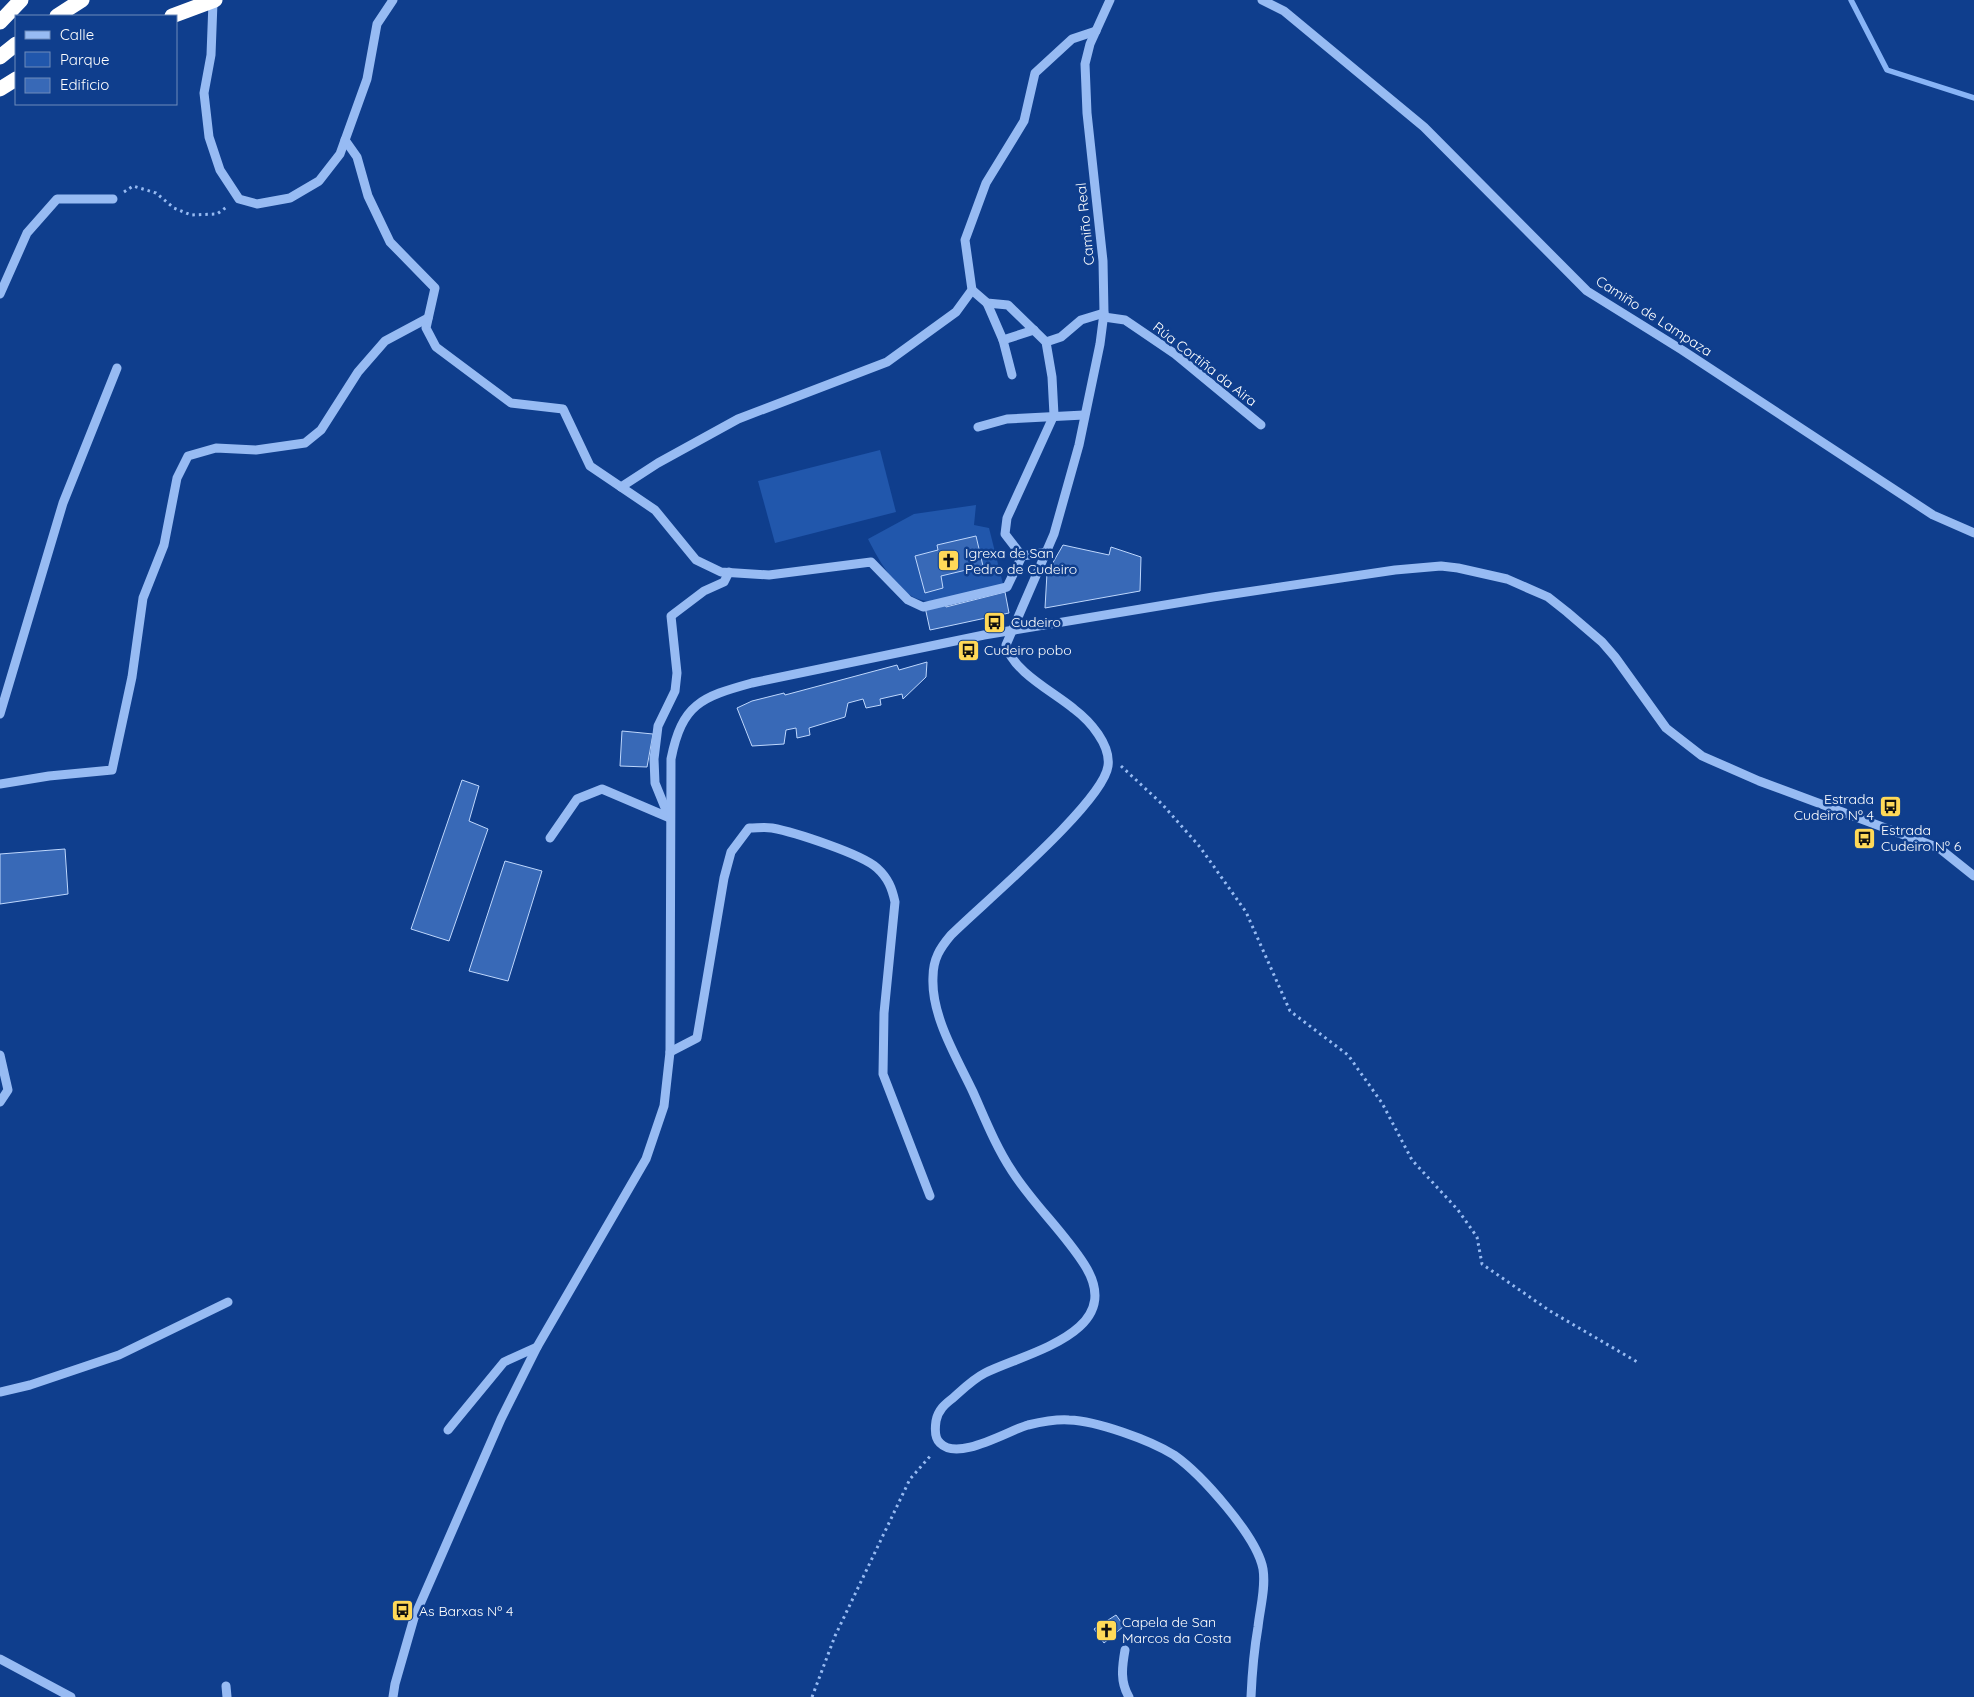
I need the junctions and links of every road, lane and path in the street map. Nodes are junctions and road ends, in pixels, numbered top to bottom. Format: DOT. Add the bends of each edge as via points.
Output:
graph roads {
  1 [pos="21,0"];
  2 [pos="82,0"];
  3 [pos="393,0"];
  4 [pos="1110,0"];
  5 [pos="1262,0"];
  6 [pos="213,1"];
  7 [pos="58,15"];
  8 [pos="175,15"];
  9 [pos="0,22"];
  10 [pos="1096,31"];
  11 [pos="15,45"];
  12 [pos="0,57"];
  13 [pos="15,80"];
  14 [pos="0,89"];
  15 [pos="345,140"];
  16 [pos="113,199"];
  17 [pos="239,199"];
  18 [pos="972,290"];
  19 [pos="0,294"];
  20 [pos="987,303"];
  21 [pos="1104,315"];
  22 [pos="428,318"];
  23 [pos="1034,330"];
  24 [pos="1002,340"];
  25 [pos="1046,342"];
  26 [pos="117,368"];
  27 [pos="1012,375"];
  28 [pos="1054,415"];
  29 [pos="1084,415"];
  30 [pos="1261,425"];
  31 [pos="978,427"];
  32 [pos="621,487"];
  33 [pos="1974,534"];
  34 [pos="1048,552"];
  35 [pos="1022,556"];
  36 [pos="729,572"];
  37 [pos="1011,630"];
  38 [pos="0,714"];
  39 [pos="1108,754"];
  40 [pos="0,784"];
  41 [pos="670,818"];
  42 [pos="550,838"];
  43 [pos="1974,876"];
  44 [pos="670,1052"];
  45 [pos="0,1055"];
  46 [pos="0,1102"];
  47 [pos="930,1196"];
  48 [pos="228,1302"];
  49 [pos="536,1346"];
  50 [pos="1639,1363"];
  51 [pos="0,1392"];
  52 [pos="448,1430"];
  53 [pos="940,1444"];
  54 [pos="1125,1650"];
  55 [pos="0,1659"];
  56 [pos="226,1686"];
  57 [pos="71,1697"];
  58 [pos="227,1697"];
  59 [pos="393,1697"];
  60 [pos="812,1697"];
  61 [pos="1129,1697"];
  62 [pos="1251,1697"];
  1 -- 9 [label="highway"];
  2 -- 7 [label="highway"];
  3 -- 15 [label="street" via="377,24 367,79"];
  4 -- 10 [label="street, Camiño Real"];
  5 -- 33 [label="street, Camiño de Lampaza" via="1284,11 1424,127 1587,291 1933,516"];
  6 -- 8 [label="highway"];
  6 -- 17 [label="street" via="211,55 204,93 209,137 220,170"];
  10 -- 18 [label="street" via="1072,39 1035,73 1024,121 986,183 965,240"];
  10 -- 21 [label="street, Camiño Real" via="1086,54 1085,79 1103,261"];
  11 -- 12 [label="highway"];
  13 -- 14 [label="highway"];
  15 -- 17 [label="street" via="340,154 319,181 290,198 257,204"];
  15 -- 22 [label="street" via="358,157 368,196 390,242 435,288"];
  16 -- 17 [label="path" via="133,186 156,194 174,208 191,215 217,214"];
  16 -- 19 [label="street" via="57,199 27,233"];
  18 -- 20 [label="street"];
  18 -- 32 [label="street" via="956,312 887,362 738,419"];
  20 -- 23 [label="street" via="1008,305"];
  20 -- 24 [label="street"];
  21 -- 25 [label="street" via="1081,320 1061,337"];
  21 -- 29 [label="street, Camiño Real"];
  21 -- 30 [label="street, Rúa Cortiña da Aira" via="1125,320 1175,354"];
  22 -- 32 [label="street" via="426,328 436,347 511,404 563,409 590,466"];
  22 -- 40 [label="street" via="385,341 358,372 322,430 305,443 256,450 216,448 188,456 177,478 164,545 143,598 132,677 112,770"];
  23 -- 24 [label="street"];
  23 -- 25 [label="street"];
  24 -- 27 [label="street"];
  25 -- 28 [label="street"];
  26 -- 38 [label="street" via="63,503"];
  28 -- 29 [label="street"];
  28 -- 31 [label="street" via="1007,419"];
  28 -- 35 [label="street" via="1007,518 1005,534"];
  29 -- 34 [label="street, Camiño Real" via="1079,445"];
  32 -- 36 [label="street" via="655,510 696,560 721,572"];
  34 -- 35 [label="street"];
  34 -- 37 [label="street, Camiño Real"];
  35 -- 36 [label="street" via="1007,587 924,607 908,600 871,562 769,575"];
  36 -- 41 [label="street" via="724,582 704,591 672,616 678,673 675,692 658,726 654,759 655,784"];
  37 -- 39 [label="street, Camiño Real" via="1006,645 1008,653 1036,680 1079,712 1098,735"];
  37 -- 41 [label="street" via="717,692 701,701 684,718 674,743"];
  37 -- 43 [label="street" via="1395,570 1441,566 1485,573 1539,593 1568,612 1615,657 1666,728 1702,756 1759,781 1939,848"];
  39 -- 50 [label="path" via="1162,804 1200,846 1246,912 1290,1011 1348,1055 1382,1103 1412,1160 1458,1210 1477,1237 1482,1264 1550,1311"];
  39 -- 53 [label="street" via="1106,775 1092,794 1033,860 951,935 934,963 932,980 940,1019 997,1145 1021,1184 1088,1270 1096,1303 1086,1318 1063,1340 981,1375 951,1400 937,1416 936,1434"];
  41 -- 42 [label="street" via="602,789 577,799"];
  41 -- 44 [label="street"];
  44 -- 47 [label="street" via="697,1038 724,878 731,852 749,828 771,828 808,838 876,867 892,889 894,902 884,1013 883,1074"];
  44 -- 49 [label="street" via="664,1106 646,1159"];
  45 -- 46 [label="street" via="8,1090"];
  48 -- 51 [label="street" via="119,1355"];
  49 -- 52 [label="street" via="504,1362"];
  49 -- 59 [label="street" via="414,1618"];
  53 -- 60 [label="path" via="910,1479 834,1636"];
  53 -- 62 [label="street" via="951,1448 979,1446 1027,1425 1068,1420 1114,1429 1175,1456 1229,1510 1261,1559 1264,1584"];
  54 -- 61 [label="street" via="1123,1680"];
  55 -- 57 [label="street"];
  56 -- 58 [label="street"];
}
